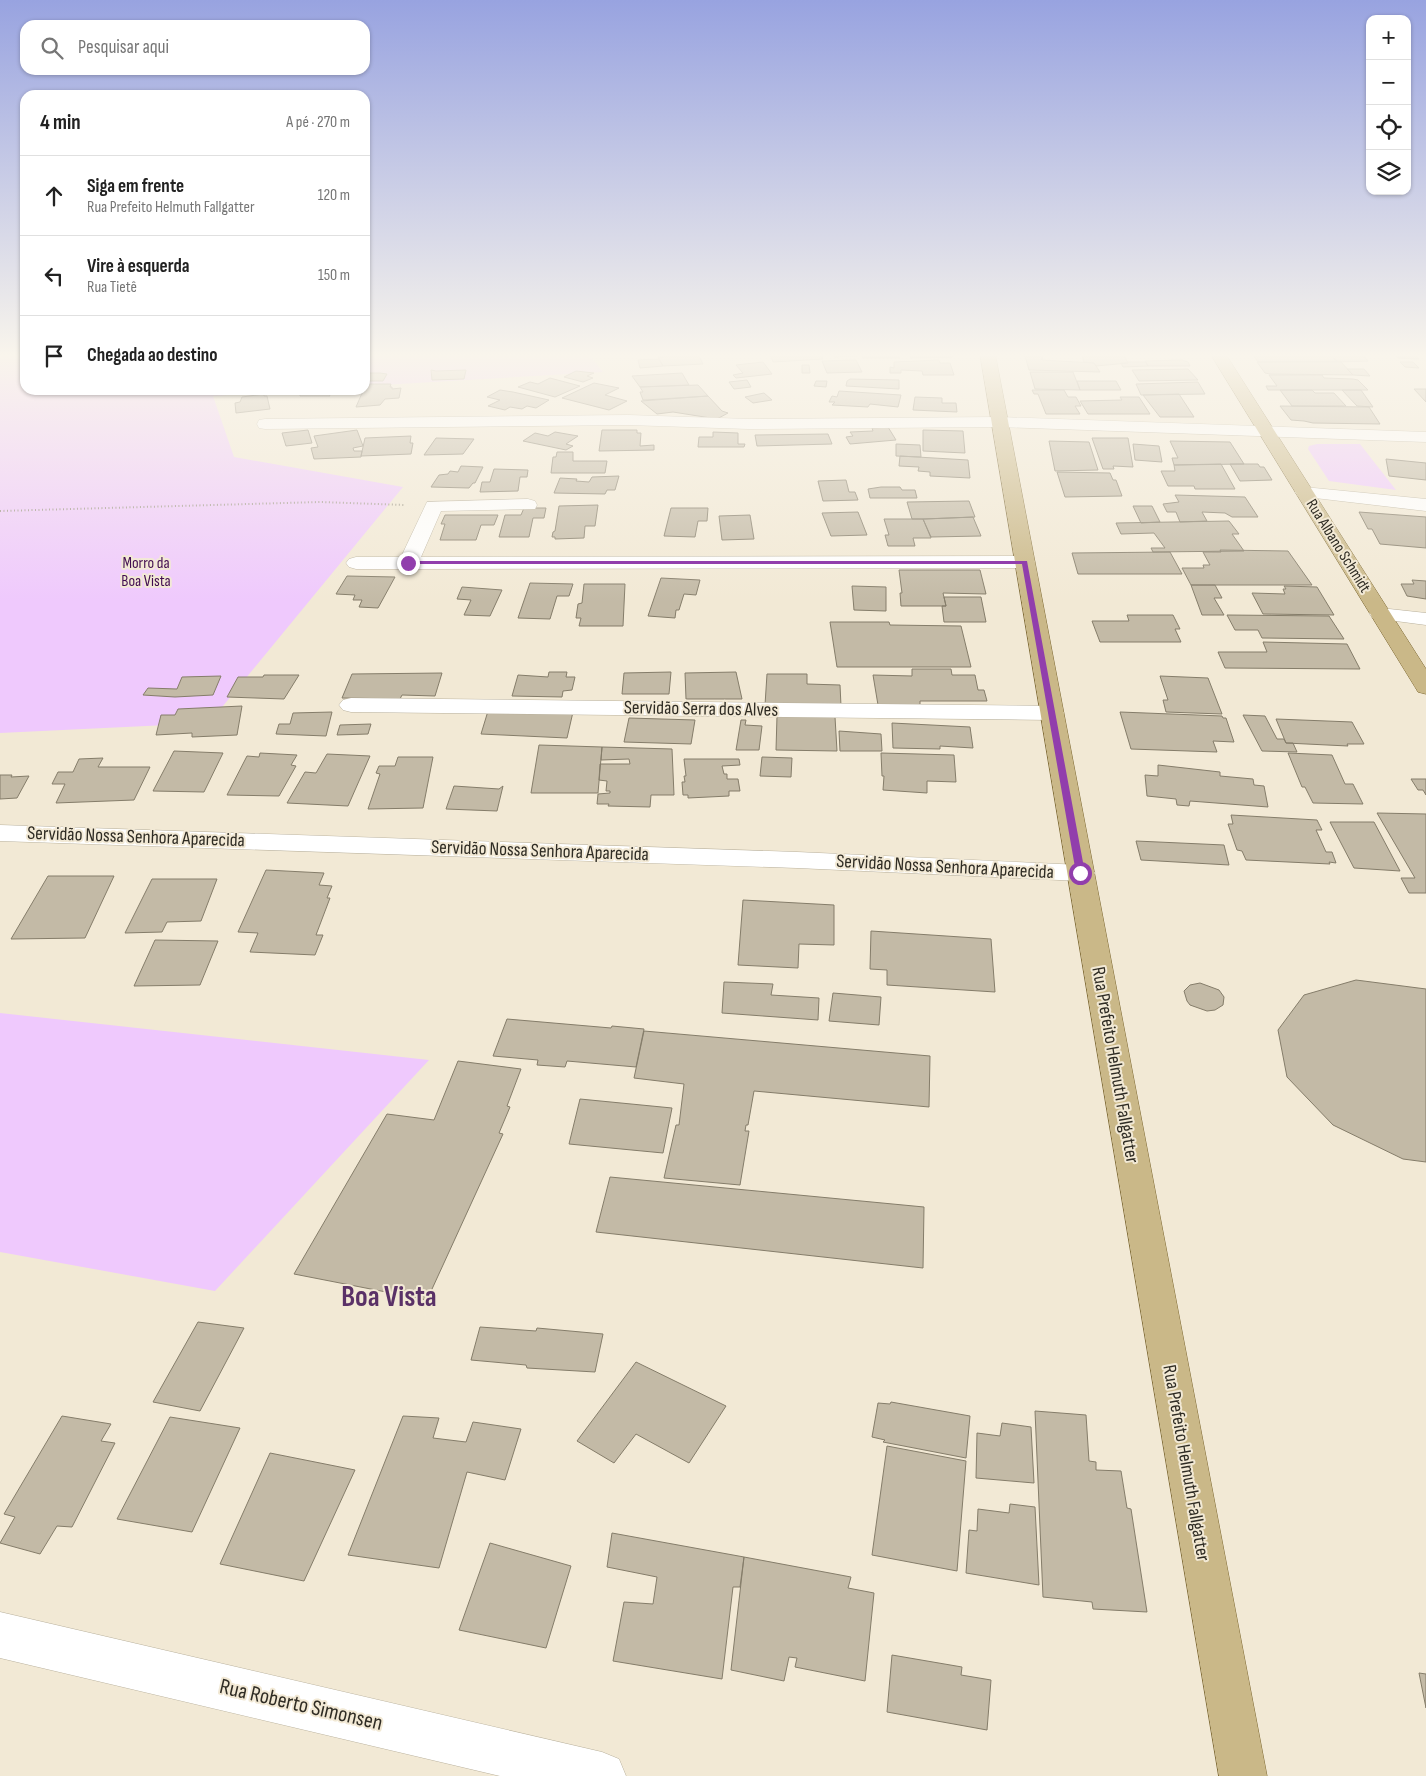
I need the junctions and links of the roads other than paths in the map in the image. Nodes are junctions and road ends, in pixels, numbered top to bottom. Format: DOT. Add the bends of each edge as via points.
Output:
graph roads {
  1 [pos="1001,436"];
  2 [pos="1268,436"];
  3 [pos="1381,436"];
  4 [pos="1426,437"];
  5 [pos="1304,492"];
  6 [pos="528,505"];
  7 [pos="1426,505"];
  8 [pos="1024,562"];
  9 [pos="356,563"];
  10 [pos="408,563"];
  11 [pos="1380,614"];
  12 [pos="1426,619"];
  13 [pos="1426,687"];
  14 [pos="351,705"];
  15 [pos="1052,713"];
  16 [pos="0,833"];
  17 [pos="1080,873"];
  18 [pos="0,1635"];
  19 [pos="602,1776"];
  20 [pos="1242,1776"];
  1 -- 8 [label="main road, Rua Prefeito Helmuth Fallgatter"];
  2 -- 5 [label="main road, Rua Albano Schmidt"];
  3 -- 4 [label="street"];
  5 -- 7 [label="street"];
  5 -- 11 [label="main road, Rua Albano Schmidt"];
  6 -- 10 [label="street" via="434,506"];
  8 -- 10 [label="street"];
  8 -- 15 [label="main road, Rua Prefeito Helmuth Fallgatter"];
  9 -- 10 [label="street"];
  11 -- 12 [label="street"];
  11 -- 13 [label="main road, Rua Albano Schmidt"];
  14 -- 15 [label="street, Servidão Serra dos Alves"];
  15 -- 17 [label="main road, Rua Prefeito Helmuth Fallgatter"];
  16 -- 17 [label="street, Servidão Nossa Senhora Aparecida"];
  17 -- 20 [label="main road, Rua Prefeito Helmuth Fallgatter"];
  18 -- 19 [label="street, Rua Roberto Simonsen"];
}
